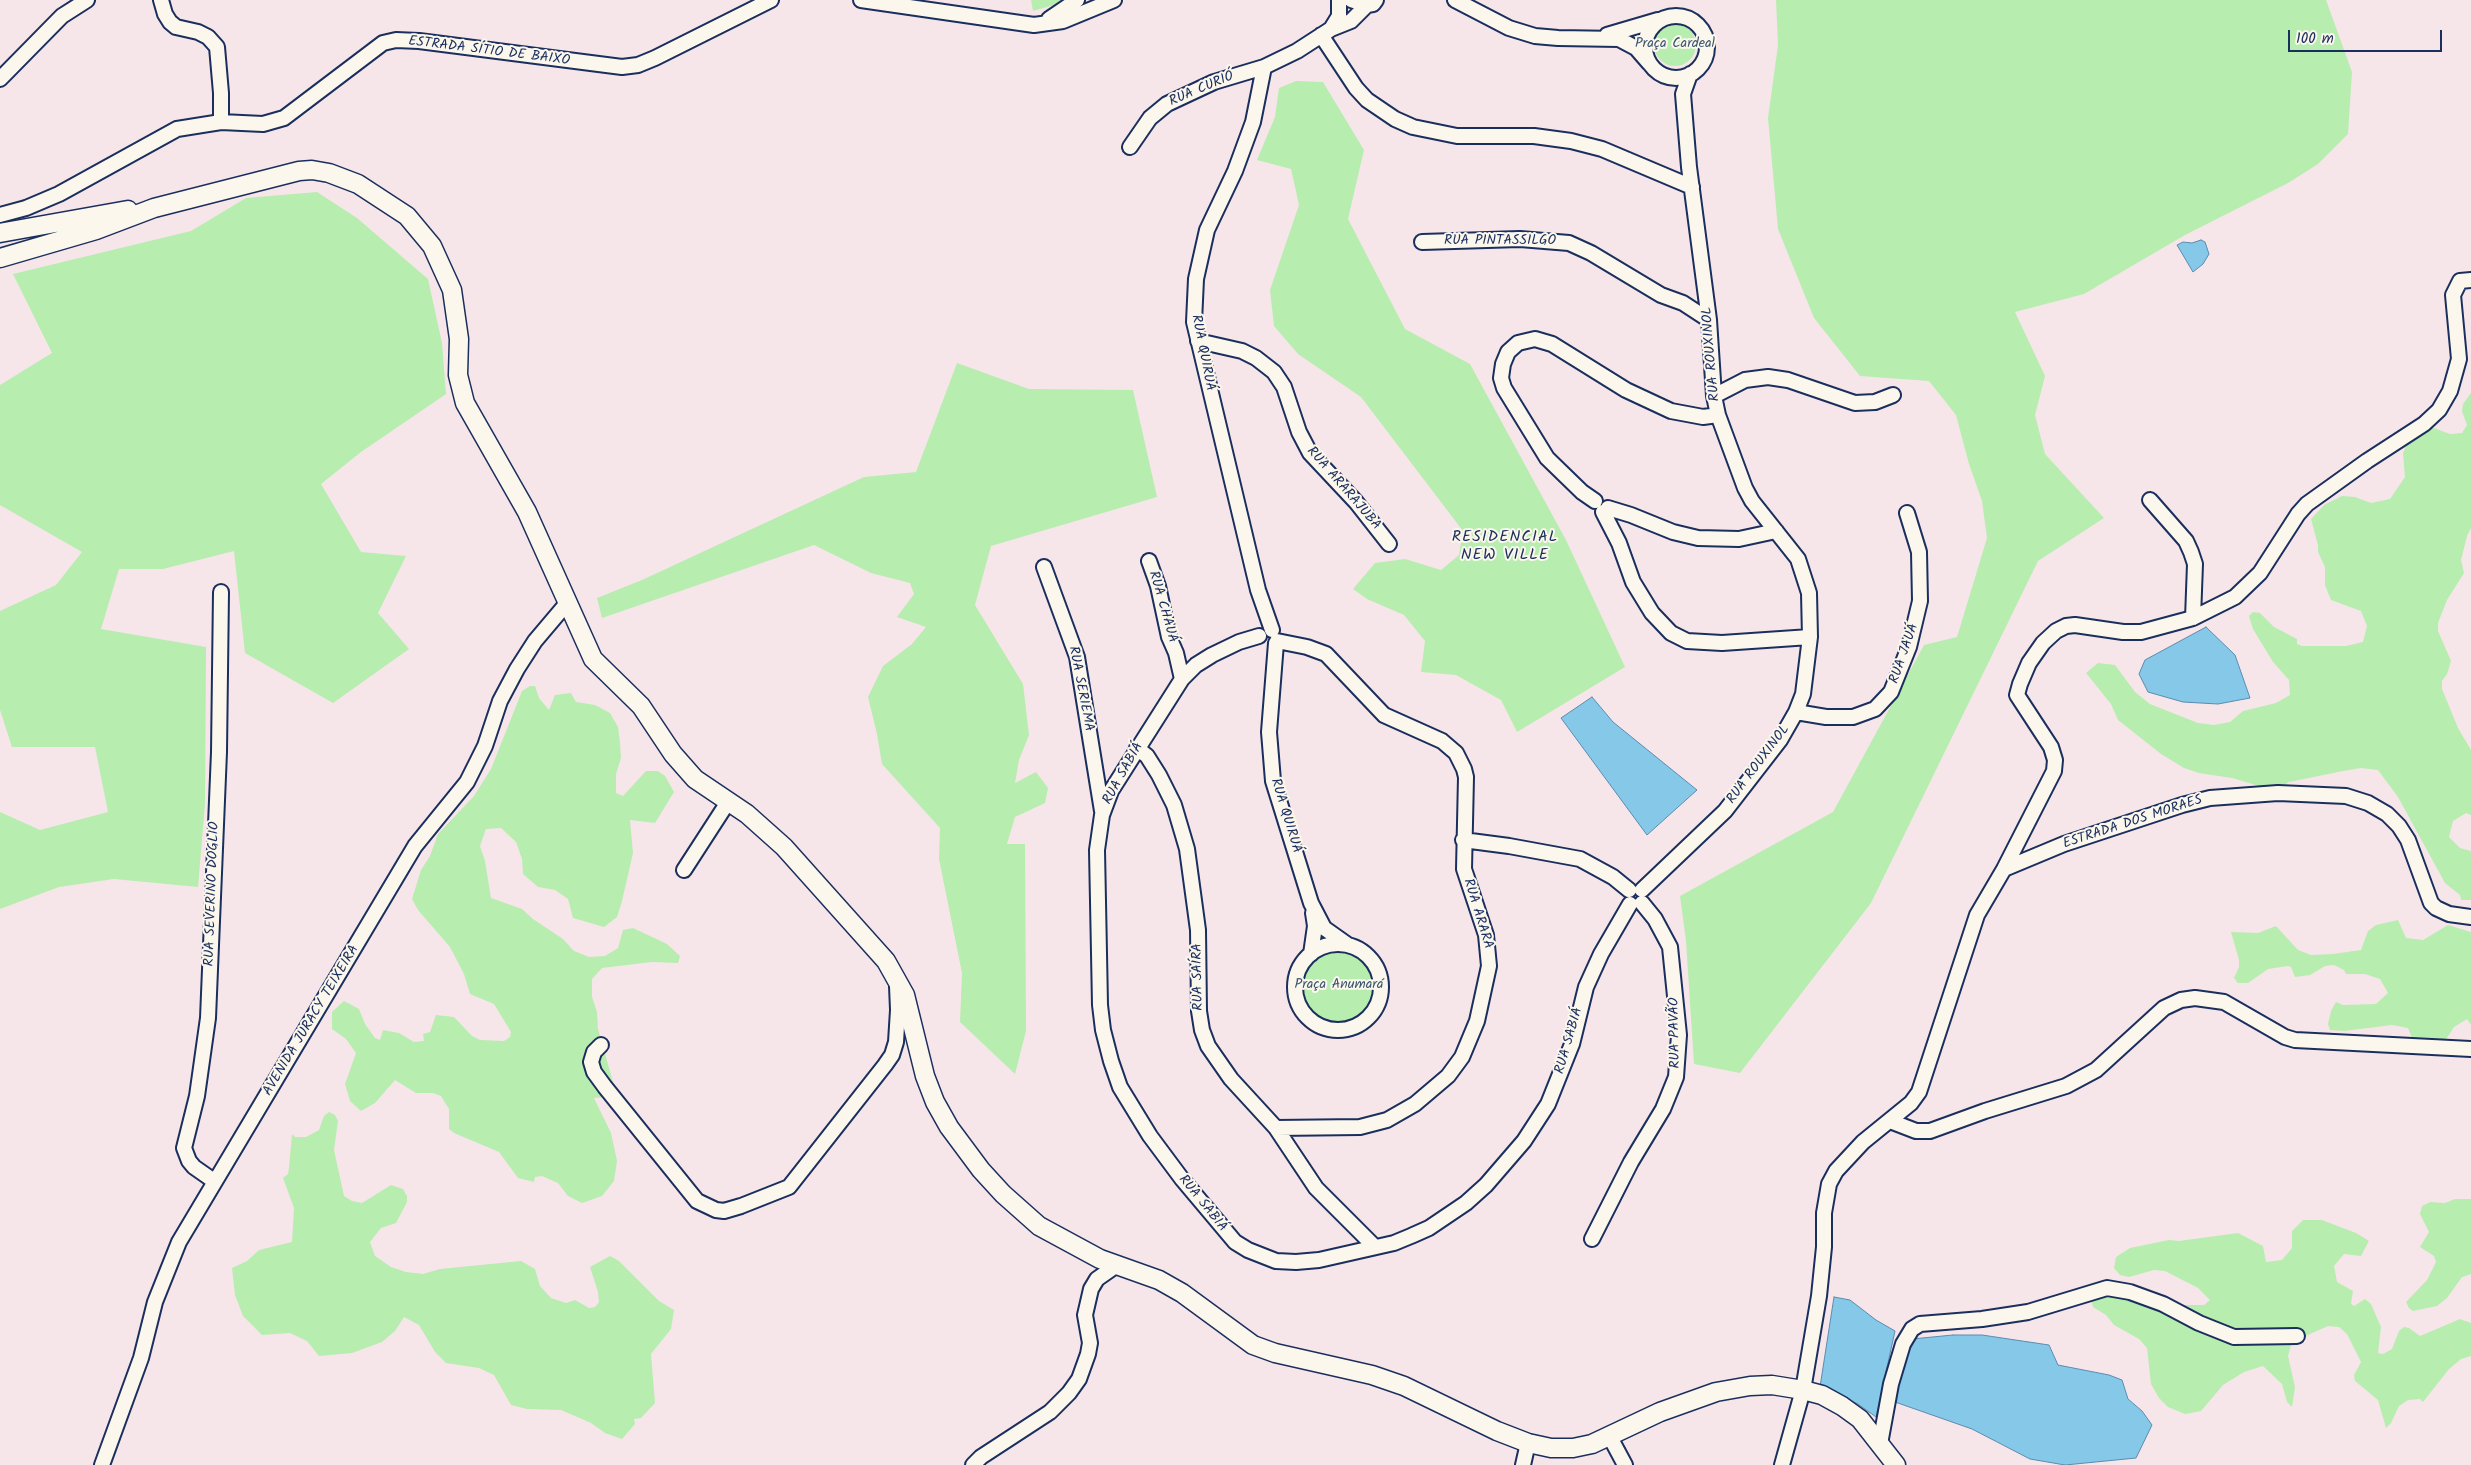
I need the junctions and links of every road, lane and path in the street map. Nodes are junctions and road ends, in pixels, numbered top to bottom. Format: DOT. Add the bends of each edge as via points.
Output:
graph roads {
  1 [pos="87,0"];
  2 [pos="771,0"];
  3 [pos="861,0"];
  4 [pos="1077,0"];
  5 [pos="1339,0"];
  6 [pos="1350,0"];
  7 [pos="1455,0"];
  8 [pos="1107,1"];
  9 [pos="165,2"];
  10 [pos="1376,2"];
  11 [pos="1662,19"];
  12 [pos="1034,25"];
  13 [pos="1326,32"];
  14 [pos="1599,38"];
  15 [pos="1649,63"];
  16 [pos="1264,67"];
  17 [pos="1690,74"];
  18 [pos="1674,77"];
  19 [pos="0,79"];
  20 [pos="1683,94"];
  21 [pos="221,122"];
  22 [pos="1130,146"];
  23 [pos="1689,167"];
  24 [pos="1662,174"];
  25 [pos="1692,187"];
  26 [pos="154,208"];
  27 [pos="0,214"];
  28 [pos="0,233"];
  29 [pos="1422,242"];
  30 [pos="0,258"];
  31 [pos="2471,280"];
  32 [pos="1706,294"];
  33 [pos="1683,303"];
  34 [pos="1709,320"];
  35 [pos="1198,342"];
  36 [pos="1893,395"];
  37 [pos="1714,396"];
  38 [pos="1718,415"];
  39 [pos="2150,500"];
  40 [pos="1603,504"];
  41 [pos="1907,513"];
  42 [pos="1765,516"];
  43 [pos="1776,531"];
  44 [pos="1755,536"];
  45 [pos="1389,544"];
  46 [pos="1148,561"];
  47 [pos="1044,567"];
  48 [pos="220,592"];
  49 [pos="568,602"];
  50 [pos="2193,618"];
  51 [pos="1810,637"];
  52 [pos="1269,639"];
  53 [pos="1176,653"];
  54 [pos="1194,667"];
  55 [pos="1182,679"];
  56 [pos="1796,712"];
  57 [pos="1136,748"];
  58 [pos="728,802"];
  59 [pos="1102,815"];
  60 [pos="1463,840"];
  61 [pos="2004,868"];
  62 [pos="684,870"];
  63 [pos="1636,897"];
  64 [pos="1311,903"];
  65 [pos="2471,917"];
  66 [pos="1348,945"];
  67 [pos="1310,954"];
  68 [pos="896,978"];
  69 [pos="602,1045"];
  70 [pos="2471,1049"];
  71 [pos="1890,1121"];
  72 [pos="1276,1128"];
  73 [pos="214,1181"];
  74 [pos="1592,1239"];
  75 [pos="1375,1247"];
  76 [pos="1117,1265"];
  77 [pos="2297,1336"];
  78 [pos="1803,1390"];
  79 [pos="1610,1437"];
  80 [pos="1528,1443"];
  81 [pos="1880,1444"];
  82 [pos="102,1465"];
  83 [pos="973,1465"];
  84 [pos="1523,1465"];
  85 [pos="1625,1465"];
  86 [pos="1782,1465"];
  87 [pos="1896,1465"];
  1 -- 19 [label="street" via="62,16"];
  2 -- 21 [label="street, ESTRADA SÍTIO DE BAIXO" via="655,58 622,67 396,40 383,43 284,118 251,125"];
  3 -- 12 [label="street"];
  4 -- 12 [label="street" via="1052,18"];
  5 -- 13 [label="street" via="1339,16"];
  6 -- 10 [label="street"];
  7 -- 14 [label="street" via="1520,32 1558,38"];
  8 -- 12 [label="street" via="1053,24"];
  9 -- 21 [label="street" via="170,22 208,37 216,47"];
  10 -- 13 [label="street" via="1352,21"];
  11 -- 14 [label="street"];
  11 -- 15 [label="street" via="1653,25 1646,38 1645,53"];
  11 -- 17 [label="street" via="1671,16 1690,19 1704,33 1706,52 1698,69"];
  13 -- 16 [label="street"];
  13 -- 24 [label="street" via="1356,88 1367,100 1413,127 1457,136 1553,138 1602,149"];
  14 -- 15 [label="street" via="1627,42"];
  15 -- 18 [label="street" via="1662,75"];
  16 -- 22 [label="street, RUA CURIÓ" via="1214,82 1167,104 1150,118"];
  16 -- 35 [label="street, RUA QUIRUÁ" via="1253,122 1235,171 1207,230 1200,255 1193,299"];
  17 -- 18 [label="street"];
  17 -- 20 [label="street, RUA ROUXINOL"];
  18 -- 20 [label="street, RUA ROUXINOL"];
  20 -- 23 [label="street, RUA ROUXINOL"];
  21 -- 27 [label="street, ESTRADA SÍTIO DE BAIXO" via="177,129 59,194 26,208"];
  23 -- 24 [label="street"];
  23 -- 25 [label="street, RUA ROUXINOL"];
  24 -- 25 [label="street"];
  25 -- 32 [label="street, RUA ROUXINOL"];
  26 -- 28 [label="main road" via="118,211"];
  26 -- 30 [label="main road" via="96,230"];
  26 -- 49 [label="main road" via="312,170 358,184 407,216 432,246 452,290 459,339 458,375 464,403 527,512"];
  29 -- 33 [label="street, RUA PINTASSILGO" via="1520,239 1569,243 1661,296"];
  31 -- 50 [label="street" via="2460,281 2453,294 2459,359 2450,391 2439,410 2424,424 2308,504 2250,584 2235,597"];
  32 -- 33 [label="street"];
  32 -- 34 [label="street, RUA ROUXINOL"];
  33 -- 34 [label="street, RUA PINTASSILGO"];
  34 -- 37 [label="street, RUA ROUXINOL"];
  35 -- 45 [label="street, RUA ARARAJUBA" via="1242,351 1274,372 1284,387 1299,432 1310,453 1356,502"];
  35 -- 52 [label="street, RUA QUIRUÁ"];
  36 -- 37 [label="street" via="1875,402 1855,403 1788,380 1768,377 1744,380"];
  37 -- 38 [label="street, RUA ROUXINOL"];
  38 -- 40 [label="street" via="1703,417 1671,411 1626,390 1542,340 1518,344 1508,352 1502,374 1504,388 1547,458 1570,481"];
  38 -- 42 [label="street, RUA ROUXINOL" via="1745,488"];
  39 -- 50 [label="street" via="2186,541 2191,552 2195,571"];
  40 -- 44 [label="street" via="1692,537 1723,540"];
  40 -- 51 [label="street" via="1633,582 1652,614 1671,633 1687,641 1722,643"];
  41 -- 56 [label="street, RUA JAUÁ" via="1920,552 1920,601 1909,647 1891,692 1875,710 1853,717"];
  42 -- 43 [label="street, RUA ROUXINOL"];
  42 -- 44 [label="street"];
  43 -- 44 [label="street"];
  43 -- 51 [label="street, RUA ROUXINOL" via="1798,559 1809,593"];
  46 -- 53 [label="street, RUA CHAUÁ"];
  47 -- 59 [label="street, RUA SERIEMA" via="1077,657"];
  48 -- 73 [label="street, RUA SEVERINO DOGLIO" via="219,752 208,1018 197,1096 184,1148 189,1161"];
  49 -- 58 [label="main road" via="593,659 641,706 672,754 695,779"];
  49 -- 73 [label="street, AVENIDA JURACY TEIXEIRA" via="535,641 517,669 500,701 467,782 416,846"];
  50 -- 61 [label="street" via="2141,632 2066,626 2043,644 2030,663 2017,695 2050,747 2056,766"];
  51 -- 56 [label="street, RUA ROUXINOL" via="1806,684"];
  52 -- 54 [label="street, RUA SABIÁ" via="1239,642"];
  52 -- 60 [label="street, RUA ARARA" via="1318,650 1335,662 1384,715 1442,741 1456,753 1466,777"];
  52 -- 64 [label="street, RUA QUIRUÁ" via="1274,667 1269,732 1273,781"];
  53 -- 54 [label="street, RUA CHAUÁ"];
  53 -- 55 [label="street, RUA CHAUÁ"];
  54 -- 55 [label="street, RUA SABIÁ"];
  55 -- 57 [label="street, RUA SABIÁ"];
  56 -- 63 [label="street, RUA ROUXINOL" via="1780,740 1736,798"];
  57 -- 59 [label="street, RUA SABIÁ" via="1111,791"];
  57 -- 72 [label="street, RUA SAÍRA" via="1148,756 1159,775 1174,805 1187,849 1197,910 1197,994 1204,1037 1230,1079"];
  58 -- 62 [label="street"];
  58 -- 68 [label="main road" via="784,847 886,962"];
  59 -- 75 [label="street, RUA SABIÁ" via="1096,868 1103,1030 1115,1073 1132,1108 1177,1172 1223,1229 1248,1250 1276,1261 1296,1262"];
  60 -- 63 [label="street, RUA PAVÃO" via="1580,859 1606,873"];
  60 -- 72 [label="street, RUA ARARA" via="1466,879 1486,935 1489,966 1477,1021 1462,1057 1439,1085 1387,1120 1346,1128"];
  61 -- 65 [label="street, ESTRADA DOS MORAES" via="2073,841 2210,798 2278,793 2346,796 2368,803 2399,826 2408,840 2431,903 2436,908 2449,914"];
  61 -- 71 [label="street" via="1969,935 1919,1092"];
  63 -- 74 [label="street, RUA PAVÃO" via="1655,919 1670,947 1678,1035 1676,1077 1663,1109 1631,1162"];
  63 -- 75 [label="street, RUA SABIÁ" via="1600,954 1586,987 1572,1044 1558,1082 1524,1141 1486,1186 1447,1217 1411,1236"];
  64 -- 66 [label="street" via="1324,928"];
  64 -- 67 [label="street" via="1315,926"];
  66 -- 67 [label="street" via="1326,945"];
  66 -- 67 [label="street" via="1372,961 1379,974 1380,989 1377,1003 1369,1016 1358,1025 1344,1029 1329,1029 1315,1023 1297,1000 1294,986 1297,971"];
  68 -- 69 [label="street" via="896,1042 885,1065 789,1187 732,1209 716,1210 698,1201 624,1113 594,1072 591,1062 594,1052"];
  68 -- 76 [label="main road" via="905,995 935,1102 981,1170 1039,1226"];
  70 -- 71 [label="street" via="2295,1040 2285,1038 2224,1002 2195,998 2164,1008 2096,1070 2066,1086 1985,1110 1930,1132 1916,1131"];
  71 -- 78 [label="street" via="1862,1142 1836,1171 1829,1184 1819,1296"];
  72 -- 75 [label="street, RUA SAÍRA" via="1316,1188"];
  73 -- 82 [label="street, AVENIDA JURACY TEIXEIRA" via="167,1269"];
  76 -- 80 [label="main road" via="1159,1280 1182,1293 1253,1346 1380,1377"];
  76 -- 83 [label="street" via="1097,1280 1091,1289 1085,1315 1090,1343 1088,1354 1079,1379 1069,1393 1050,1412"];
  77 -- 81 [label="street" via="2234,1337 2163,1304 2107,1288 2028,1312 1920,1324 1912,1329 1903,1344"];
  78 -- 79 [label="main road" via="1772,1385 1716,1392 1660,1412"];
  78 -- 81 [label="main road" via="1842,1406 1860,1419"];
  78 -- 86 [label="street"];
  79 -- 80 [label="main road" via="1573,1448"];
  79 -- 85 [label="street"];
  80 -- 84 [label="street"];
  81 -- 87 [label="main road"];
}
